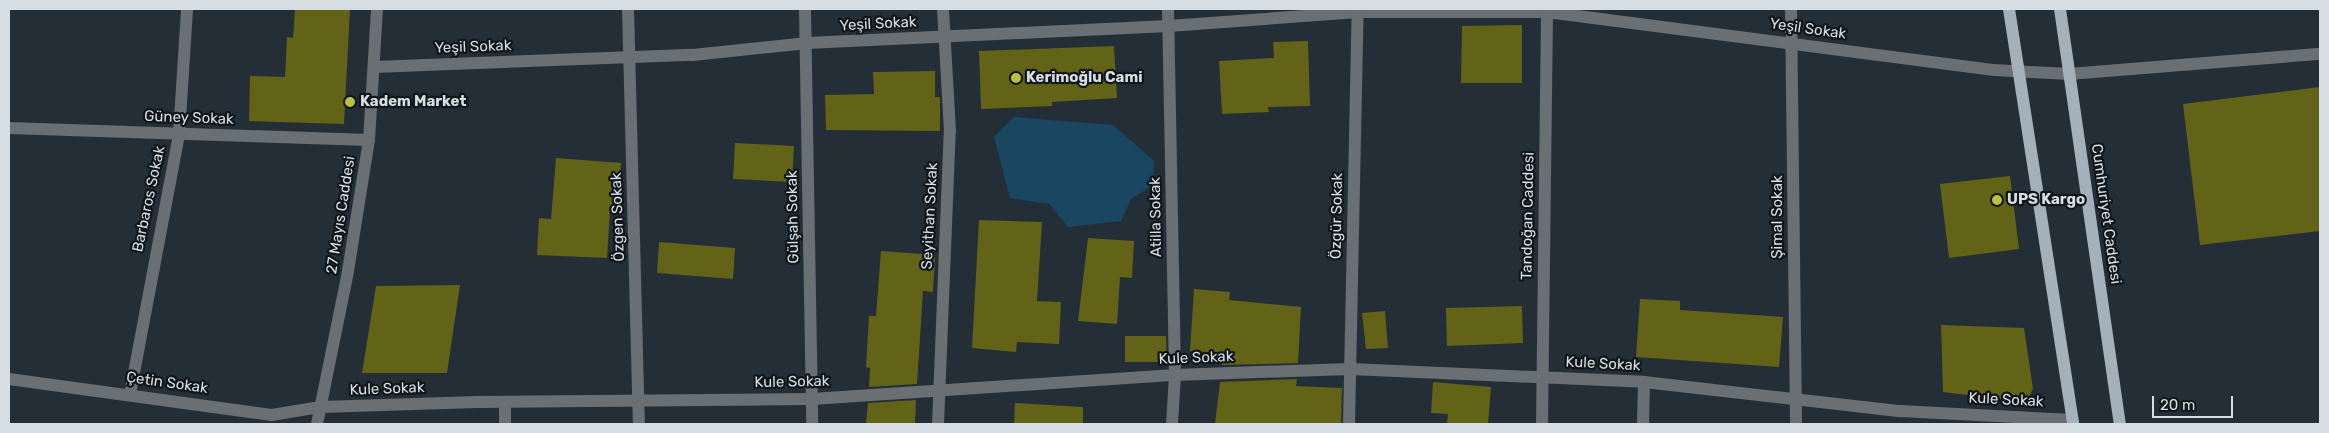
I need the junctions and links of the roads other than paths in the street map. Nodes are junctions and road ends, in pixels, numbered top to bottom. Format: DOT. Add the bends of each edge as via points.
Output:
graph roads {
  1 [pos="188,9"];
  2 [pos="378,9"];
  3 [pos="628,9"];
  4 [pos="805,9"];
  5 [pos="943,9"];
  6 [pos="1168,9"];
  7 [pos="1791,9"];
  8 [pos="2009,9"];
  9 [pos="2060,9"];
  10 [pos="1358,10"];
  11 [pos="1547,10"];
  12 [pos="1169,26"];
  13 [pos="942,37"];
  14 [pos="807,43"];
  15 [pos="1794,43"];
  16 [pos="2320,54"];
  17 [pos="629,57"];
  18 [pos="374,67"];
  19 [pos="2017,70"];
  20 [pos="2069,74"];
  21 [pos="9,128"];
  22 [pos="179,134"];
  23 [pos="369,140"];
  24 [pos="1350,369"];
  25 [pos="1175,375"];
  26 [pos="1541,376"];
  27 [pos="9,379"];
  28 [pos="1644,382"];
  29 [pos="938,390"];
  30 [pos="130,394"];
  31 [pos="812,399"];
  32 [pos="1795,399"];
  33 [pos="639,400"];
  34 [pos="505,402"];
  35 [pos="320,407"];
  36 [pos="2073,422"];
  37 [pos="317,424"];
  38 [pos="505,424"];
  39 [pos="639,424"];
  40 [pos="812,424"];
  41 [pos="938,424"];
  42 [pos="1172,424"];
  43 [pos="1349,424"];
  44 [pos="1542,424"];
  45 [pos="1643,424"];
  46 [pos="1796,424"];
  47 [pos="2120,424"];
  1 -- 22 [label="street, Barbaros Sokak"];
  2 -- 18 [label="street, 27 Mayıs Caddesi"];
  3 -- 17 [label="street, Özgen Sokak"];
  4 -- 14 [label="street, Gülşah Sokak"];
  5 -- 13 [label="street, Seyithan Sokak"];
  6 -- 12 [label="street, Atilla Sokak"];
  7 -- 15 [label="street, Şimal Sokak"];
  8 -- 19 [label="main road"];
  9 -- 20 [label="main road, Cumhuriyet Caddesi"];
  10 -- 11 [label="street, Yeşil Sokak"];
  10 -- 12 [label="street, Yeşil Sokak"];
  10 -- 24 [label="street, Özgür Sokak"];
  11 -- 15 [label="street, Yeşil Sokak"];
  11 -- 26 [label="street, Tandoğan Caddesi"];
  12 -- 13 [label="street, Yeşil Sokak"];
  12 -- 25 [label="street, Atilla Sokak"];
  13 -- 14 [label="street, Yeşil Sokak"];
  13 -- 29 [label="street, Seyithan Sokak" via="950,131"];
  14 -- 17 [label="street, Yeşil Sokak" via="693,55"];
  14 -- 31 [label="street, Gülşah Sokak"];
  15 -- 19 [label="street, Yeşil Sokak"];
  15 -- 32 [label="street, Şimal Sokak"];
  16 -- 20 [label="street, Yeşil Sokak"];
  17 -- 18 [label="street, Yeşil Sokak"];
  17 -- 33 [label="street, Özgen Sokak"];
  18 -- 23 [label="street, 27 Mayıs Caddesi"];
  19 -- 20 [label="street, Yeşil Sokak"];
  19 -- 36 [label="main road"];
  20 -- 47 [label="main road, Cumhuriyet Caddesi"];
  21 -- 22 [label="street, Güney Sokak"];
  22 -- 23 [label="street, Güney Sokak"];
  22 -- 30 [label="street, Barbaros Sokak"];
  23 -- 35 [label="street, 27 Mayıs Caddesi" via="348,271"];
  24 -- 25 [label="street, Kule Sokak"];
  24 -- 26 [label="street, Kule Sokak"];
  24 -- 43 [label="street, Özgür Sokak"];
  25 -- 29 [label="street, Kule Sokak"];
  25 -- 42 [label="street, Atilla Sokak"];
  26 -- 28 [label="street, Kule Sokak"];
  26 -- 44 [label="street, Tandoğan Caddesi"];
  27 -- 30 [label="street, Çetin Sokak"];
  28 -- 32 [label="street, Kule Sokak"];
  28 -- 45 [label="street"];
  29 -- 31 [label="street, Kule Sokak"];
  29 -- 41 [label="street, Seyithan Sokak"];
  30 -- 35 [label="street, Çetin Sokak" via="272,415"];
  31 -- 33 [label="street, Kule Sokak"];
  31 -- 40 [label="street, Gülşah Sokak"];
  32 -- 36 [label="street, Kule Sokak" via="1900,411"];
  32 -- 46 [label="street, Şimal Sokak"];
  33 -- 34 [label="street, Kule Sokak"];
  33 -- 39 [label="street, Özgen Sokak"];
  34 -- 35 [label="street, Kule Sokak"];
  34 -- 38 [label="street"];
  35 -- 37 [label="street, 27 Mayıs Caddesi"];
}
